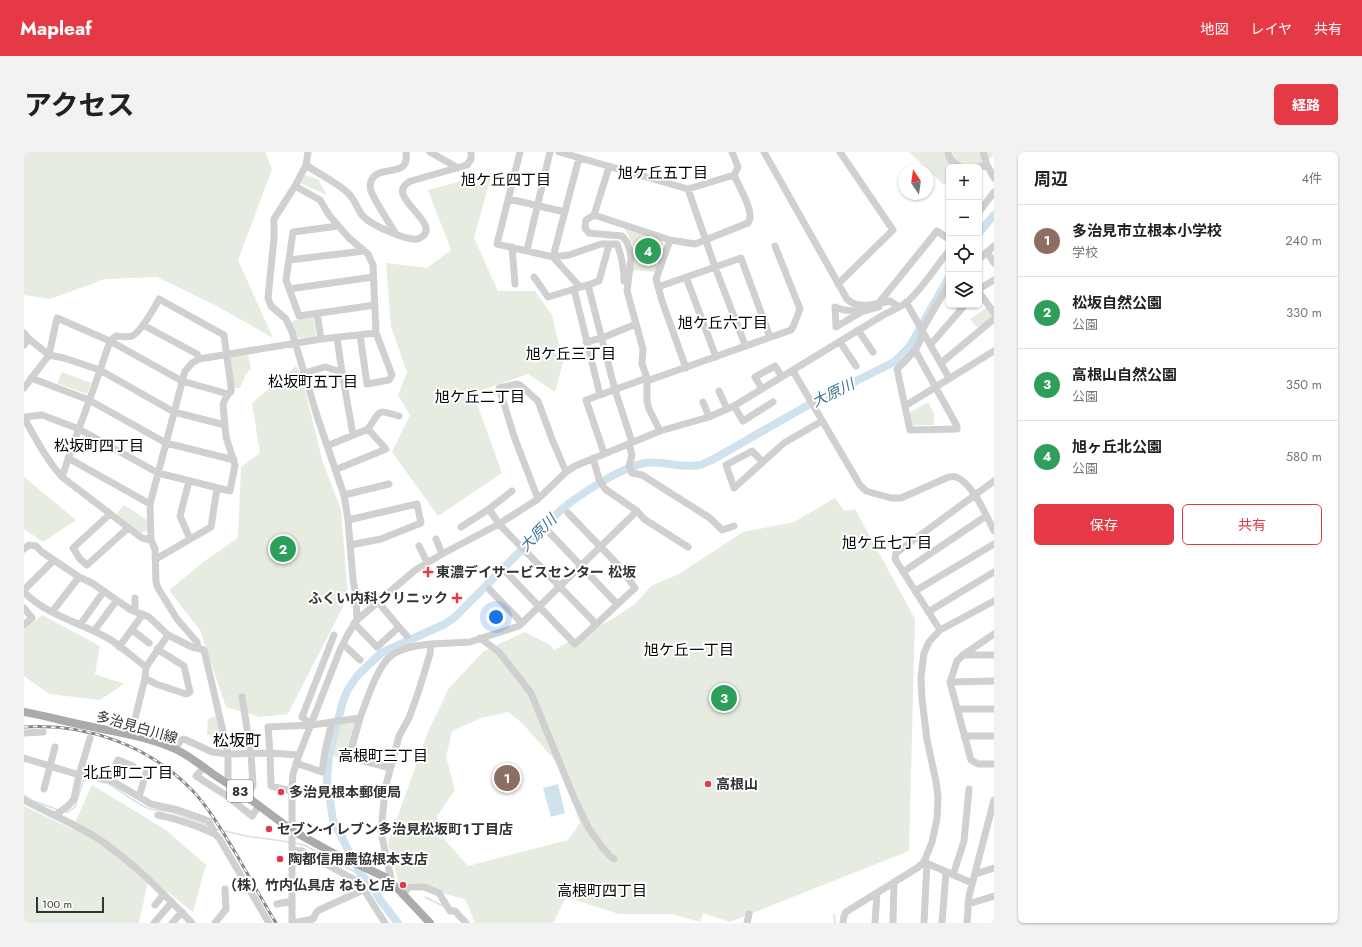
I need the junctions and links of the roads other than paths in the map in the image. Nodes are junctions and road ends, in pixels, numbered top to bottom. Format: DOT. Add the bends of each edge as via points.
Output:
graph roads {
  1 [pos="308,152"];
  2 [pos="406,152"];
  3 [pos="430,152"];
  4 [pos="471,152"];
  5 [pos="520,152"];
  6 [pos="550,152"];
  7 [pos="559,152"];
  8 [pos="732,152"];
  9 [pos="764,152"];
  10 [pos="840,152"];
  11 [pos="948,152"];
  12 [pos="983,152"];
  13 [pos="579,158"];
  14 [pos="956,164"];
  15 [pos="306,165"];
  16 [pos="987,165"];
  17 [pos="982,166"];
  18 [pos="609,167"];
  19 [pos="458,168"];
  20 [pos="734,175"];
  21 [pos="994,178"];
  22 [pos="295,186"];
  23 [pos="688,189"];
  24 [pos="994,192"];
  25 [pos="508,198"];
  26 [pos="537,205"];
  27 [pos="982,208"];
  28 [pos="565,212"];
  29 [pos="594,215"];
  30 [pos="338,226"];
  31 [pos="396,234"];
  32 [pos="946,237"];
  33 [pos="670,240"];
  34 [pos="706,240"];
  35 [pos="609,245"];
  36 [pos="775,246"];
  37 [pos="994,246"];
  38 [pos="512,247"];
  39 [pos="527,250"];
  40 [pos="364,251"];
  41 [pos="987,252"];
  42 [pos="946,256"];
  43 [pos="982,256"];
  44 [pos="553,257"];
  45 [pos="289,260"];
  46 [pos="994,263"];
  47 [pos="715,267"];
  48 [pos="373,277"];
  49 [pos="534,277"];
  50 [pos="686,277"];
  51 [pos="994,280"];
  52 [pos="515,284"];
  53 [pos="838,284"];
  54 [pos="581,287"];
  55 [pos="658,287"];
  56 [pos="289,289"];
  57 [pos="946,289"];
  58 [pos="982,289"];
  59 [pos="627,291"];
  60 [pos="982,296"];
  61 [pos="890,301"];
  62 [pos="906,302"];
  63 [pos="878,304"];
  64 [pos="375,305"];
  65 [pos="899,307"];
  66 [pos="962,308"];
  67 [pos="861,312"];
  68 [pos="317,313"];
  69 [pos="994,314"];
  70 [pos="994,319"];
  71 [pos="636,324"];
  72 [pos="143,325"];
  73 [pos="858,330"];
  74 [pos="922,330"];
  75 [pos="24,332"];
  76 [pos="376,333"];
  77 [pos="360,336"];
  78 [pos="770,337"];
  79 [pos="337,338"];
  80 [pos="602,338"];
  81 [pos="29,339"];
  82 [pos="321,339"];
  83 [pos="110,341"];
  84 [pos="586,342"];
  85 [pos="840,342"];
  86 [pos="294,344"];
  87 [pos="931,344"];
  88 [pos="24,345"];
  89 [pos="745,345"];
  90 [pos="915,350"];
  91 [pos="994,351"];
  92 [pos="873,352"];
  93 [pos="227,354"];
  94 [pos="49,355"];
  95 [pos="716,357"];
  96 [pos="199,359"];
  97 [pos="941,363"];
  98 [pos="856,366"];
  99 [pos="686,368"];
  100 [pos="100,370"];
  101 [pos="793,371"];
  102 [pos="342,372"];
  103 [pos="304,373"];
  104 [pos="782,377"];
  105 [pos="31,378"];
  106 [pos="949,378"];
  107 [pos="647,380"];
  108 [pos="182,381"];
  109 [pos="935,387"];
  110 [pos="24,388"];
  111 [pos="762,389"];
  112 [pos="615,390"];
  113 [pos="719,391"];
  114 [pos="228,394"];
  115 [pos="600,395"];
  116 [pos="89,400"];
  117 [pos="703,402"];
  118 [pos="773,402"];
  119 [pos="905,406"];
  120 [pos="731,407"];
  121 [pos="174,412"];
  122 [pos="399,416"];
  123 [pos="709,417"];
  124 [pos="24,418"];
  125 [pos="822,421"];
  126 [pos="225,425"];
  127 [pos="78,429"];
  128 [pos="368,429"];
  129 [pos="660,431"];
  130 [pos="353,435"];
  131 [pos="166,443"];
  132 [pos="631,443"];
  133 [pos="327,446"];
  134 [pos="604,453"];
  135 [pos="68,458"];
  136 [pos="593,458"];
  137 [pos="234,460"];
  138 [pos="763,462"];
  139 [pos="335,470"];
  140 [pos="566,472"];
  141 [pos="158,473"];
  142 [pos="62,478"];
  143 [pos="189,481"];
  144 [pos="994,481"];
  145 [pos="389,484"];
  146 [pos="217,488"];
  147 [pos="512,491"];
  148 [pos="344,495"];
  149 [pos="974,495"];
  150 [pos="538,499"];
  151 [pos="150,504"];
  152 [pos="489,509"];
  153 [pos="637,511"];
  154 [pos="568,513"];
  155 [pos="110,514"];
  156 [pos="986,516"];
  157 [pos="348,520"];
  158 [pos="499,524"];
  159 [pos="734,526"];
  160 [pos="461,527"];
  161 [pos="128,528"];
  162 [pos="548,530"];
  163 [pos="994,531"];
  164 [pos="190,539"];
  165 [pos="436,539"];
  166 [pos="151,540"];
  167 [pos="994,544"];
  168 [pos="350,545"];
  169 [pos="419,546"];
  170 [pos="601,547"];
  171 [pos="688,547"];
  172 [pos="24,549"];
  173 [pos="442,554"];
  174 [pos="156,559"];
  175 [pos="54,560"];
  176 [pos="427,562"];
  177 [pos="581,566"];
  178 [pos="506,572"];
  179 [pos="903,572"];
  180 [pos="994,572"];
  181 [pos="79,577"];
  182 [pos="559,586"];
  183 [pos="489,588"];
  184 [pos="24,591"];
  185 [pos="104,591"];
  186 [pos="915,591"];
  187 [pos="135,598"];
  188 [pos="117,600"];
  189 [pos="994,601"];
  190 [pos="378,602"];
  191 [pos="617,604"];
  192 [pos="538,606"];
  193 [pos="24,608"];
  194 [pos="135,611"];
  195 [pos="52,612"];
  196 [pos="928,612"];
  197 [pos="144,614"];
  198 [pos="355,622"];
  199 [pos="521,622"];
  200 [pos="596,624"];
  201 [pos="24,625"];
  202 [pos="80,625"];
  203 [pos="399,627"];
  204 [pos="132,630"];
  205 [pos="940,630"];
  206 [pos="94,632"];
  207 [pos="994,634"];
  208 [pos="168,635"];
  209 [pos="334,635"];
  210 [pos="407,636"];
  211 [pos="480,638"];
  212 [pos="149,643"];
  213 [pos="343,644"];
  214 [pos="431,644"];
  215 [pos="120,647"];
  216 [pos="198,648"];
  217 [pos="158,649"];
  218 [pos="963,655"];
  219 [pos="994,655"];
  220 [pos="360,660"];
  221 [pos="146,667"];
  222 [pos="318,675"];
  223 [pos="144,678"];
  224 [pos="330,679"];
  225 [pos="994,681"];
  226 [pos="950,682"];
  227 [pos="242,697"];
  228 [pos="957,709"];
  229 [pos="994,709"];
  230 [pos="24,712"];
  231 [pos="360,718"];
  232 [pos="332,722"];
  233 [pos="312,725"];
  234 [pos="43,732"];
  235 [pos="24,733"];
  236 [pos="131,735"];
  237 [pos="964,736"];
  238 [pos="994,736"];
  239 [pos="90,738"];
  240 [pos="55,747"];
  241 [pos="175,749"];
  242 [pos="251,753"];
  243 [pos="270,753"];
  244 [pos="228,754"];
  245 [pos="299,755"];
  246 [pos="24,758"];
  247 [pos="296,763"];
  248 [pos="994,764"];
  249 [pos="50,766"];
  250 [pos="133,766"];
  251 [pos="204,767"];
  252 [pos="390,768"];
  253 [pos="147,770"];
  254 [pos="79,774"];
  255 [pos="109,780"];
  256 [pos="231,786"];
  257 [pos="44,789"];
  258 [pos="969,789"];
  259 [pos="292,790"];
  260 [pos="226,796"];
  261 [pos="246,796"];
  262 [pos="139,797"];
  263 [pos="24,800"];
  264 [pos="259,805"];
  265 [pos="994,806"];
  266 [pos="56,815"];
  267 [pos="158,815"];
  268 [pos="293,831"];
  269 [pos="215,834"];
  270 [pos="292,849"];
  271 [pos="614,859"];
  272 [pos="925,862"];
  273 [pos="994,868"];
  274 [pos="946,872"];
  275 [pos="975,874"];
  276 [pos="953,875"];
  277 [pos="894,882"];
  278 [pos="392,883"];
  279 [pos="972,884"];
  280 [pos="225,889"];
  281 [pos="363,890"];
  282 [pos="877,893"];
  283 [pos="164,894"];
  284 [pos="403,895"];
  285 [pos="994,896"];
  286 [pos="292,900"];
  287 [pos="172,902"];
  288 [pos="277,904"];
  289 [pos="968,904"];
  290 [pos="154,905"];
  291 [pos="182,912"];
  292 [pos="749,914"];
  293 [pos="154,923"];
  294 [pos="172,923"];
  295 [pos="192,923"];
  296 [pos="215,923"];
  297 [pos="269,923"];
  298 [pos="292,923"];
  299 [pos="385,923"];
  300 [pos="430,923"];
  301 [pos="466,923"];
  302 [pos="747,923"];
  303 [pos="843,923"];
  304 [pos="875,923"];
  305 [pos="893,923"];
  306 [pos="924,923"];
  307 [pos="942,923"];
  308 [pos="967,923"];
  1 -- 15 [label="street"];
  2 -- 31 [label="street" via="407,158 399,169 379,173 370,183 371,192"];
  3 -- 19 [label="street"];
  4 -- 19 [label="street" via="469,163"];
  5 -- 25 [label="street"];
  6 -- 26 [label="street"];
  7 -- 13 [label="street"];
  8 -- 20 [label="street" via="738,166"];
  9 -- 53 [label="street"];
  10 -- 53 [label="street" via="893,230"];
  11 -- 14 [label="street" via="951,161"];
  12 -- 16 [label="street"];
  13 -- 18 [label="street"];
  13 -- 28 [label="street"];
  15 -- 22 [label="street"];
  15 -- 31 [label="street" via="348,192 362,215 369,221"];
  16 -- 17 [label="street"];
  16 -- 21 [label="street"];
  18 -- 23 [label="street"];
  18 -- 29 [label="street"];
  19 -- 31 [label="street" via="407,183 403,191 405,198 424,222 426,230 420,239 416,240"];
  20 -- 23 [label="street"];
  20 -- 34 [label="street" via="751,213 751,220"];
  22 -- 30 [label="street" via="320,200"];
  22 -- 86 [label="street" via="274,220 268,298 271,306 286,320"];
  23 -- 34 [label="street"];
  24 -- 27 [label="street"];
  25 -- 26 [label="street"];
  25 -- 38 [label="street" via="497,244"];
  26 -- 28 [label="street"];
  26 -- 39 [label="street"];
  28 -- 44 [label="street"];
  29 -- 33 [label="street"];
  29 -- 59 [label="street" via="586,220 585,228 589,233 622,236 629,247"];
  30 -- 40 [label="street"];
  30 -- 45 [label="street" via="293,232"];
  32 -- 63 [label="street" via="937,231"];
  33 -- 34 [label="street" via="695,244"];
  33 -- 55 [label="street" via="656,279"];
  34 -- 47 [label="street"];
  35 -- 44 [label="street" via="601,244 569,255"];
  35 -- 54 [label="street" via="599,281"];
  35 -- 59 [label="street" via="617,244 624,270 623,284"];
  36 -- 78 [label="street" via="800,309 791,330"];
  37 -- 41 [label="street"];
  38 -- 39 [label="street"];
  38 -- 52 [label="street"];
  39 -- 44 [label="street"];
  40 -- 45 [label="street"];
  40 -- 48 [label="street" via="373,265"];
  41 -- 43 [label="street"];
  41 -- 46 [label="street"];
  42 -- 62 [label="street"];
  44 -- 54 [label="street"];
  45 -- 56 [label="street" via="286,280"];
  47 -- 50 [label="street"];
  47 -- 78 [label="street" via="741,258"];
  47 -- 89 [label="street"];
  48 -- 56 [label="street"];
  48 -- 64 [label="street"];
  49 -- 54 [label="street" via="548,297"];
  50 -- 55 [label="street"];
  50 -- 95 [label="street"];
  51 -- 58 [label="street"];
  53 -- 63 [label="street" via="847,299 854,304"];
  54 -- 80 [label="street"];
  54 -- 84 [label="street"];
  55 -- 99 [label="street"];
  56 -- 68 [label="street" via="299,316"];
  57 -- 74 [label="street"];
  59 -- 71 [label="street"];
  60 -- 69 [label="street"];
  61 -- 63 [label="street"];
  61 -- 65 [label="street"];
  61 -- 67 [label="street"];
  62 -- 65 [label="street"];
  62 -- 74 [label="street"];
  64 -- 68 [label="street"];
  64 -- 76 [label="street"];
  65 -- 73 [label="street"];
  66 -- 87 [label="street"];
  68 -- 82 [label="street"];
  70 -- 97 [label="street"];
  71 -- 80 [label="street"];
  71 -- 107 [label="street" via="643,349 642,364"];
  72 -- 83 [label="street" via="131,337 116,336"];
  72 -- 93 [label="street" via="158,299 224,334"];
  72 -- 96 [label="street" via="197,354"];
  73 -- 85 [label="street"];
  73 -- 92 [label="street"];
  74 -- 87 [label="street"];
  74 -- 90 [label="street" via="922,338"];
  75 -- 81 [label="street"];
  76 -- 77 [label="street"];
  76 -- 77 [label="street" via="392,374 389,380 367,384"];
  77 -- 79 [label="street"];
  78 -- 89 [label="street"];
  79 -- 82 [label="street"];
  79 -- 102 [label="street"];
  80 -- 84 [label="street"];
  80 -- 112 [label="street"];
  81 -- 88 [label="street"];
  81 -- 94 [label="street"];
  82 -- 86 [label="street"];
  83 -- 94 [label="street" via="57,318"];
  83 -- 100 [label="street"];
  83 -- 108 [label="street"];
  84 -- 115 [label="street"];
  85 -- 98 [label="street"];
  85 -- 101 [label="street"];
  86 -- 93 [label="street"];
  86 -- 103 [label="street"];
  87 -- 97 [label="street"];
  89 -- 95 [label="street"];
  90 -- 109 [label="street"];
  90 -- 119 [label="street" via="897,369"];
  91 -- 106 [label="street"];
  93 -- 96 [label="street"];
  93 -- 114 [label="street" via="231,387"];
  94 -- 100 [label="street"];
  94 -- 105 [label="street"];
  95 -- 99 [label="street"];
  96 -- 108 [label="street" via="185,371"];
  97 -- 106 [label="street"];
  99 -- 107 [label="street"];
  100 -- 116 [label="street"];
  100 -- 121 [label="street"];
  101 -- 104 [label="street"];
  101 -- 125 [label="street"];
  102 -- 103 [label="street" via="325,367"];
  102 -- 130 [label="street"];
  103 -- 133 [label="street"];
  104 -- 111 [label="street"];
  104 -- 111 [label="street" via="775,366 755,377"];
  105 -- 110 [label="street"];
  105 -- 116 [label="street"];
  106 -- 109 [label="street"];
  107 -- 112 [label="street"];
  107 -- 129 [label="street" via="649,409"];
  108 -- 114 [label="street"];
  108 -- 121 [label="street"];
  109 -- 119 [label="street"];
  109 -- 119 [label="street" via="957,429 910,430"];
  111 -- 120 [label="street"];
  112 -- 115 [label="street"];
  112 -- 132 [label="street"];
  113 -- 120 [label="street"];
  114 -- 126 [label="street" via="223,404"];
  115 -- 134 [label="street" via="586,400"];
  116 -- 127 [label="street"];
  116 -- 131 [label="street"];
  117 -- 123 [label="street"];
  118 -- 120 [label="street" via="743,421"];
  120 -- 123 [label="street"];
  121 -- 126 [label="street"];
  121 -- 131 [label="street"];
  122 -- 128 [label="street" via="379,412"];
  123 -- 129 [label="street"];
  124 -- 127 [label="street" via="42,415"];
  124 -- 142 [label="street" via="43,452"];
  125 -- 138 [label="street" via="784,443"];
  125 -- 149 [label="street" via="860,485 866,490 892,498 901,498 950,477 964,481"];
  126 -- 137 [label="street" via="226,437"];
  127 -- 135 [label="street"];
  127 -- 141 [label="street"];
  128 -- 130 [label="street"];
  128 -- 139 [label="street" via="386,449"];
  129 -- 132 [label="street"];
  130 -- 133 [label="street"];
  131 -- 137 [label="street"];
  131 -- 141 [label="street"];
  132 -- 134 [label="street"];
  132 -- 159 [label="street" via="632,455 629,466 632,473 649,479 710,518 722,530"];
  133 -- 139 [label="street"];
  134 -- 136 [label="street"];
  135 -- 142 [label="street"];
  135 -- 151 [label="street"];
  136 -- 140 [label="street"];
  136 -- 153 [label="street" via="599,479 606,489"];
  137 -- 146 [label="street" via="230,491"];
  138 -- 138 [label="street" via="745,478 734,488 726,465 752,451"];
  139 -- 148 [label="street"];
  140 -- 150 [label="street"];
  140 -- 150 [label="street" via="538,401 520,385 500,388 515,439"];
  141 -- 143 [label="street"];
  141 -- 151 [label="street"];
  142 -- 155 [label="street"];
  143 -- 146 [label="street"];
  143 -- 164 [label="street" via="180,516"];
  144 -- 149 [label="street"];
  145 -- 148 [label="street"];
  146 -- 164 [label="street" via="211,527"];
  147 -- 152 [label="street"];
  148 -- 157 [label="street"];
  149 -- 156 [label="street"];
  149 -- 179 [label="street" via="896,553 895,559"];
  150 -- 158 [label="street"];
  151 -- 166 [label="street"];
  152 -- 158 [label="street"];
  152 -- 160 [label="street"];
  153 -- 170 [label="street"];
  153 -- 171 [label="street" via="644,519"];
  154 -- 170 [label="street"];
  155 -- 161 [label="street"];
  155 -- 161 [label="street" via="72,548 83,562 87,565"];
  156 -- 163 [label="street"];
  156 -- 179 [label="street"];
  157 -- 168 [label="street"];
  157 -- 168 [label="street" via="417,504 421,523 380,539"];
  158 -- 173 [label="street"];
  158 -- 182 [label="street"];
  161 -- 166 [label="street" via="142,538"];
  162 -- 177 [label="street"];
  164 -- 174 [label="street"];
  165 -- 173 [label="street"];
  166 -- 174 [label="street"];
  167 -- 186 [label="street"];
  168 -- 198 [label="street" via="356,597"];
  169 -- 176 [label="street"];
  170 -- 177 [label="street"];
  170 -- 191 [label="street" via="635,588"];
  172 -- 175 [label="street" via="29,545 36,546"];
  173 -- 176 [label="street"];
  174 -- 216 [label="street" via="158,588 177,619 197,642"];
  175 -- 181 [label="street"];
  175 -- 184 [label="street"];
  176 -- 190 [label="street"];
  177 -- 182 [label="street"];
  177 -- 191 [label="street"];
  178 -- 192 [label="street"];
  179 -- 186 [label="street"];
  180 -- 196 [label="street"];
  181 -- 185 [label="street"];
  181 -- 195 [label="street"];
  182 -- 192 [label="street"];
  182 -- 200 [label="street"];
  183 -- 199 [label="street"];
  184 -- 195 [label="street" via="31,599"];
  185 -- 188 [label="street"];
  185 -- 202 [label="street"];
  186 -- 196 [label="street"];
  187 -- 194 [label="street"];
  188 -- 194 [label="street"];
  188 -- 206 [label="street"];
  189 -- 205 [label="street"];
  190 -- 198 [label="street"];
  190 -- 203 [label="street"];
  191 -- 200 [label="street"];
  192 -- 199 [label="street"];
  192 -- 200 [label="street" via="575,644"];
  193 -- 201 [label="street" via="32,618"];
  194 -- 197 [label="street"];
  195 -- 202 [label="street"];
  196 -- 205 [label="street"];
  197 -- 204 [label="street"];
  197 -- 208 [label="street"];
  198 -- 203 [label="street" via="377,647"];
  198 -- 213 [label="street"];
  199 -- 211 [label="street" via="519,626"];
  202 -- 206 [label="street"];
  203 -- 210 [label="street"];
  204 -- 212 [label="street"];
  204 -- 215 [label="street"];
  205 -- 272 [label="street" via="929,642 924,653 921,677 927,740 938,797 935,832"];
  206 -- 215 [label="street"];
  207 -- 218 [label="street"];
  208 -- 216 [label="street"];
  208 -- 217 [label="street"];
  209 -- 222 [label="street"];
  211 -- 214 [label="street" via="470,642"];
  211 -- 271 [label="street" via="499,652 531,693 588,827"];
  213 -- 220 [label="street"];
  213 -- 224 [label="street"];
  214 -- 231 [label="street" via="418,645 392,655 381,666"];
  214 -- 252 [label="street" via="418,693 399,736"];
  215 -- 221 [label="street"];
  216 -- 244 [label="street" via="205,652"];
  217 -- 221 [label="street"];
  217 -- 223 [label="street" via="184,666 190,692 186,694"];
  218 -- 219 [label="street"];
  218 -- 226 [label="street" via="957,661"];
  221 -- 223 [label="street"];
  222 -- 224 [label="street"];
  222 -- 233 [label="street" via="302,717"];
  223 -- 236 [label="street"];
  224 -- 233 [label="street"];
  225 -- 226 [label="street"];
  226 -- 228 [label="street"];
  227 -- 242 [label="street"];
  228 -- 229 [label="street"];
  228 -- 237 [label="street"];
  230 -- 236 [label="main road, 多治見白川線 / 83"];
  231 -- 232 [label="street"];
  231 -- 252 [label="street" via="349,757"];
  232 -- 233 [label="street"];
  232 -- 247 [label="street" via="322,772"];
  233 -- 243 [label="street" via="268,727"];
  233 -- 245 [label="street"];
  234 -- 235 [label="street"];
  236 -- 241 [label="main road, 多治見白川線 / 83"];
  237 -- 238 [label="street"];
  237 -- 248 [label="street" via="974,763"];
  239 -- 254 [label="street"];
  240 -- 249 [label="street"];
  241 -- 244 [label="street" via="184,738 212,752"];
  241 -- 251 [label="main road, 多治見白川線 / 83"];
  242 -- 243 [label="street"];
  242 -- 244 [label="street"];
  242 -- 261 [label="street" via="253,785"];
  243 -- 245 [label="street"];
  243 -- 259 [label="street" via="271,786"];
  244 -- 256 [label="street"];
  245 -- 247 [label="street"];
  246 -- 249 [label="street"];
  247 -- 259 [label="street"];
  249 -- 254 [label="street"];
  249 -- 257 [label="street"];
  250 -- 255 [label="street" via="118,760"];
  251 -- 256 [label="main road, 多治見白川線 / 83"];
  251 -- 260 [label="street" via="196,776"];
  252 -- 278 [label="street" via="384,794 381,832"];
  253 -- 262 [label="street"];
  254 -- 255 [label="street"];
  254 -- 266 [label="street" via="74,799"];
  255 -- 262 [label="street"];
  256 -- 260 [label="street"];
  256 -- 261 [label="main road, 多治見白川線 / 83"];
  258 -- 276 [label="street" via="964,840"];
  259 -- 268 [label="street"];
  260 -- 264 [label="street" via="252,816"];
  261 -- 264 [label="main road, 多治見白川線 / 83"];
  262 -- 269 [label="street" via="151,804 209,821"];
  263 -- 266 [label="street"];
  264 -- 268 [label="main road, 多治見白川線 / 83"];
  265 -- 275 [label="street"];
  266 -- 283 [label="street" via="97,838"];
  267 -- 269 [label="street" via="180,820"];
  268 -- 270 [label="street"];
  268 -- 278 [label="main road, 多治見白川線 / 83" via="334,854 385,877"];
  269 -- 297 [label="street"];
  270 -- 281 [label="street" via="302,851 355,880"];
  270 -- 286 [label="street"];
  272 -- 274 [label="street"];
  272 -- 277 [label="street"];
  272 -- 306 [label="street"];
  273 -- 275 [label="street"];
  274 -- 276 [label="street"];
  274 -- 307 [label="street"];
  275 -- 279 [label="street"];
  276 -- 279 [label="street"];
  277 -- 282 [label="street"];
  277 -- 305 [label="street"];
  278 -- 284 [label="main road, 多治見白川線 / 83"];
  279 -- 289 [label="street"];
  280 -- 296 [label="street" via="226,909"];
  281 -- 298 [label="street" via="320,910 313,919"];
  281 -- 299 [label="street"];
  282 -- 303 [label="street" via="846,912"];
  282 -- 304 [label="street"];
  283 -- 287 [label="street"];
  283 -- 290 [label="street"];
  284 -- 300 [label="main road, 多治見白川線 / 83"];
  284 -- 301 [label="street" via="409,887 424,887 439,893 450,911 455,911"];
  285 -- 289 [label="street"];
  286 -- 288 [label="street"];
  286 -- 298 [label="street"];
  287 -- 291 [label="street"];
  287 -- 293 [label="street"];
  289 -- 308 [label="street"];
  291 -- 294 [label="street"];
  291 -- 295 [label="street"];
  292 -- 302 [label="street"];
}
